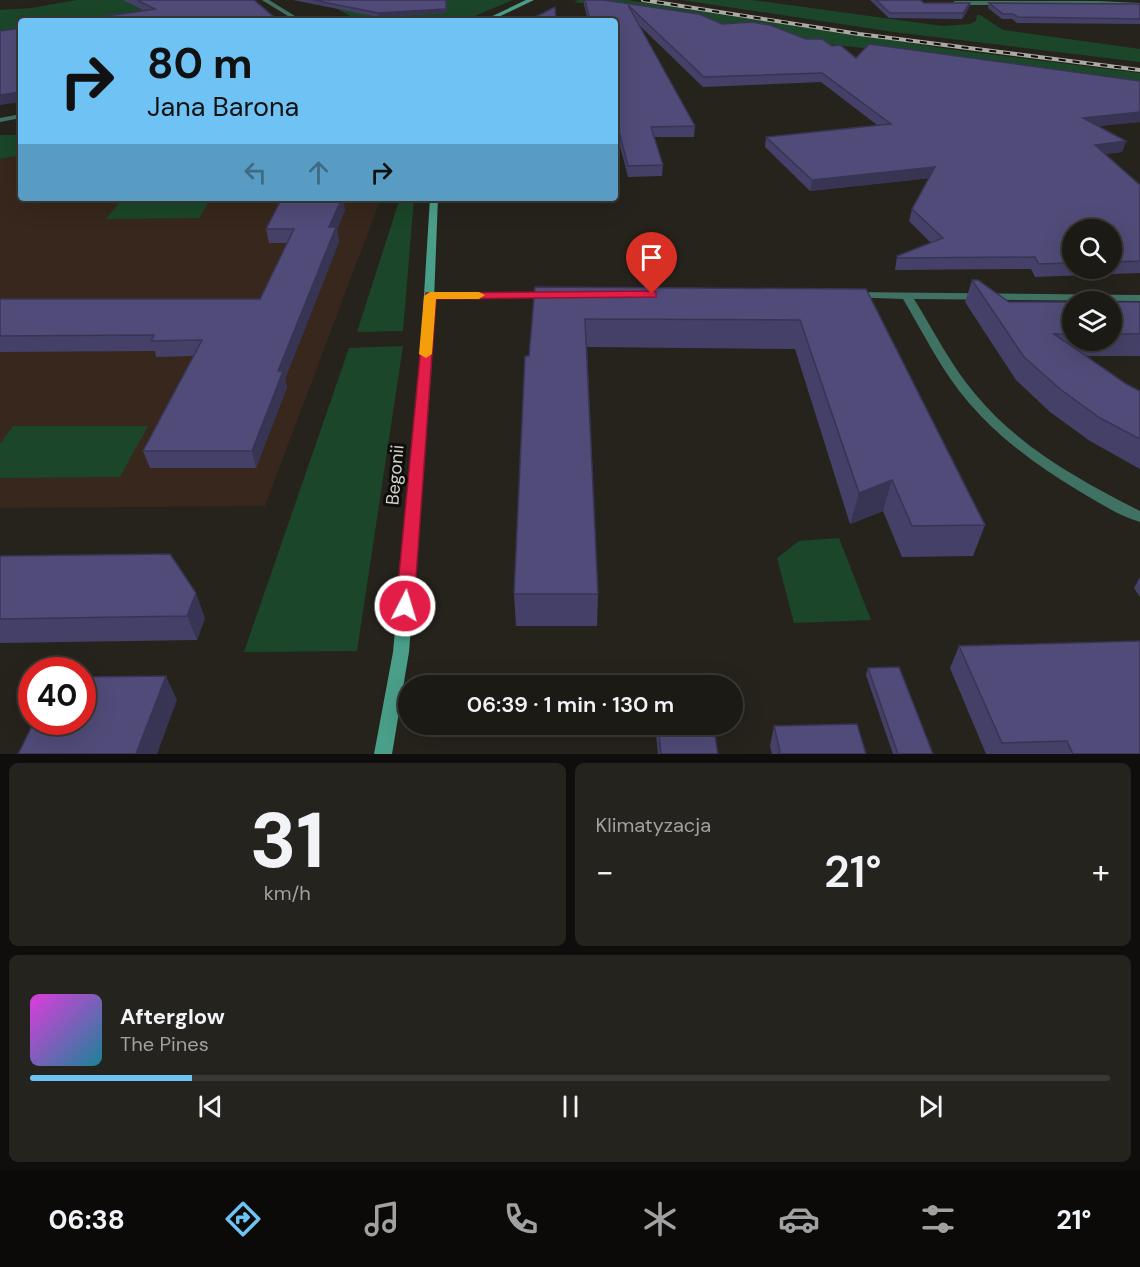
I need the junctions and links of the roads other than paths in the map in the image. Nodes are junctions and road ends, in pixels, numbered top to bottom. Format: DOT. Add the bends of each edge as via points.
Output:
graph roads {
  1 [pos="265,0"];
  2 [pos="531,0"];
  3 [pos="946,3"];
  4 [pos="1140,5"];
  5 [pos="295,18"];
  6 [pos="492,18"];
  7 [pos="18,117"];
  8 [pos="0,120"];
  9 [pos="434,201"];
  10 [pos="565,295"];
  11 [pos="839,295"];
  12 [pos="430,296"];
  13 [pos="907,296"];
  14 [pos="1140,298"];
  15 [pos="1140,517"];
  16 [pos="383,754"];
  1 -- 5 [label="street"];
  2 -- 6 [label="street"];
  3 -- 4 [label="street"];
  7 -- 8 [label="street"];
  9 -- 12 [label="street, Begonii"];
  10 -- 12 [label="street"];
  11 -- 13 [label="street"];
  12 -- 16 [label="street, Begonii" via="401,652"];
  13 -- 14 [label="street"];
  13 -- 15 [label="street" via="974,400 1016,442 1090,492"];
}
